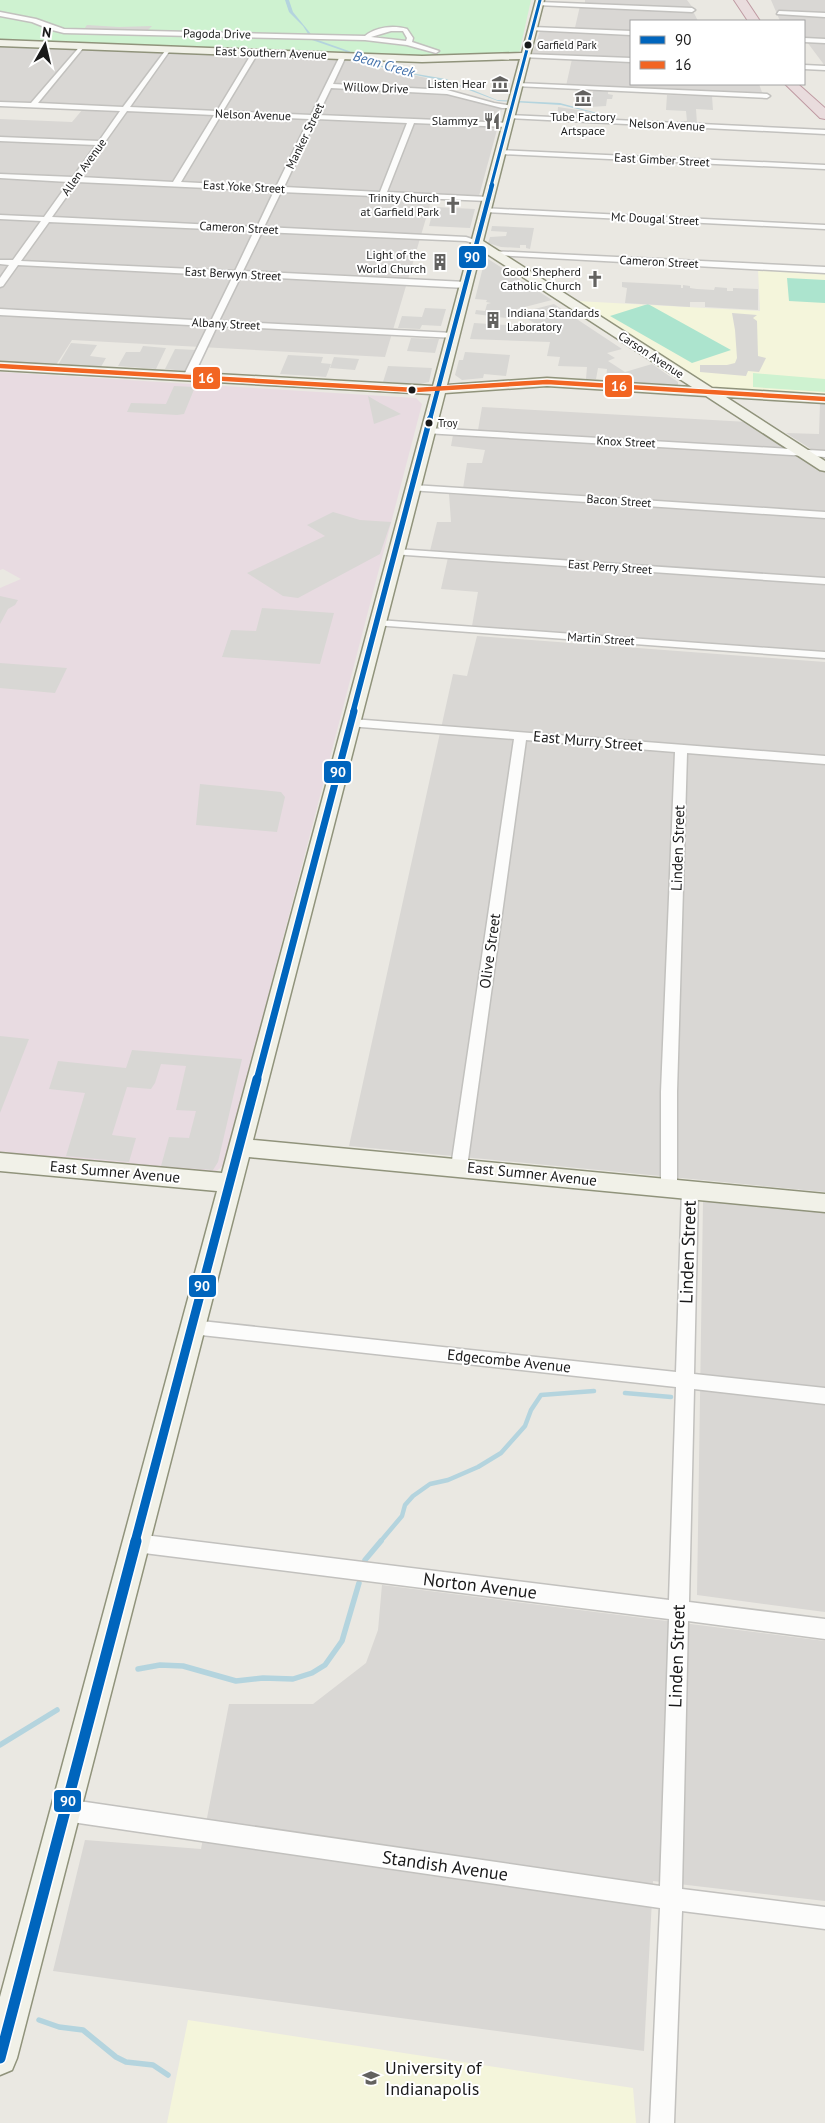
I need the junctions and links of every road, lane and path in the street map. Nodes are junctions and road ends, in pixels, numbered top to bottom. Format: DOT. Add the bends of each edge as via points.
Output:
graph roads {
  1 [pos="740,0"];
  2 [pos="539,2"];
  3 [pos="692,10"];
  4 [pos="779,13"];
  5 [pos="0,14"];
  6 [pos="825,15"];
  7 [pos="753,20"];
  8 [pos="532,29"];
  9 [pos="630,33"];
  10 [pos="206,34"];
  11 [pos="225,34"];
  12 [pos="365,38"];
  13 [pos="805,40"];
  14 [pos="825,41"];
  15 [pos="0,43"];
  16 [pos="409,43"];
  17 [pos="82,46"];
  18 [pos="168,49"];
  19 [pos="196,50"];
  20 [pos="215,51"];
  21 [pos="436,51"];
  22 [pos="255,53"];
  23 [pos="346,56"];
  24 [pos="524,56"];
  25 [pos="630,60"];
  26 [pos="805,68"];
  27 [pos="825,68"];
  28 [pos="517,85"];
  29 [pos="792,85"];
  30 [pos="329,86"];
  31 [pos="767,96"];
  32 [pos="0,104"];
  33 [pos="32,106"];
  34 [pos="125,109"];
  35 [pos="510,111"];
  36 [pos="823,112"];
  37 [pos="219,113"];
  38 [pos="314,117"];
  39 [pos="411,121"];
  40 [pos="825,132"];
  41 [pos="0,138"];
  42 [pos="101,143"];
  43 [pos="500,152"];
  44 [pos="825,168"];
  45 [pos="0,176"];
  46 [pos="75,180"];
  47 [pos="176,184"];
  48 [pos="279,189"];
  49 [pos="383,193"];
  50 [pos="486,204"];
  51 [pos="0,217"];
  52 [pos="46,219"];
  53 [pos="825,227"];
  54 [pos="259,229"];
  55 [pos="477,242"];
  56 [pos="494,253"];
  57 [pos="0,262"];
  58 [pos="16,262"];
  59 [pos="825,270"];
  60 [pos="238,274"];
  61 [pos="0,284"];
  62 [pos="466,286"];
  63 [pos="0,312"];
  64 [pos="214,323"];
  65 [pos="453,336"];
  66 [pos="0,366"];
  67 [pos="188,377"];
  68 [pos="439,390"];
  69 [pos="708,392"];
  70 [pos="825,399"];
  71 [pos="428,431"];
  72 [pos="803,453"];
  73 [pos="825,454"];
  74 [pos="825,467"];
  75 [pos="413,488"];
  76 [pos="825,515"];
  77 [pos="396,552"];
  78 [pos="825,581"];
  79 [pos="378,623"];
  80 [pos="825,655"];
  81 [pos="352,723"];
  82 [pos="521,735"];
  83 [pos="682,748"];
  84 [pos="825,760"];
  85 [pos="240,1147"];
  86 [pos="0,1162"];
  87 [pos="459,1167"];
  88 [pos="230,1183"];
  89 [pos="679,1188"];
  90 [pos="825,1203"];
  91 [pos="192,1328"];
  92 [pos="685,1380"];
  93 [pos="825,1396"];
  94 [pos="136,1543"];
  95 [pos="678,1611"];
  96 [pos="825,1629"];
  97 [pos="65,1810"];
  98 [pos="671,1899"];
  99 [pos="825,1918"];
  100 [pos="0,2058"];
  101 [pos="662,2123"];
  1 -- 7 [label="highway"];
  2 -- 3 [label="street"];
  2 -- 8 [label="main road"];
  4 -- 6 [label="street"];
  5 -- 10 [label="street, Pagoda Drive" via="64,31"];
  8 -- 9 [label="street"];
  8 -- 24 [label="main road"];
  10 -- 11 [label="street, Pagoda Drive"];
  10 -- 19 [label="street"];
  11 -- 12 [label="street, Pagoda Drive"];
  11 -- 20 [label="street"];
  12 -- 16 [label="street, Pagoda Drive"];
  12 -- 16 [label="street" via="400,28 410,38"];
  13 -- 14 [label="street"];
  15 -- 17 [label="main road, East Southern Avenue"];
  16 -- 21 [label="street, Pagoda Drive"];
  17 -- 18 [label="main road, East Southern Avenue"];
  17 -- 33 [label="street"];
  18 -- 19 [label="main road, East Southern Avenue"];
  18 -- 34 [label="street, Allen Avenue"];
  19 -- 20 [label="main road, East Southern Avenue"];
  20 -- 22 [label="main road, East Southern Avenue"];
  22 -- 23 [label="main road, East Southern Avenue"];
  22 -- 37 [label="street"];
  23 -- 24 [label="main road, East Southern Avenue" via="430,59"];
  23 -- 30 [label="street, Manker Street"];
  24 -- 25 [label="street, East Southern Avenue"];
  24 -- 28 [label="main road"];
  26 -- 27 [label="street"];
  28 -- 31 [label="street"];
  28 -- 35 [label="main road"];
  29 -- 36 [label="highway"];
  30 -- 35 [label="street, Willow Drive" via="447,92"];
  30 -- 38 [label="street, Manker Street"];
  32 -- 33 [label="street, Nelson Avenue"];
  33 -- 34 [label="street, Nelson Avenue"];
  34 -- 37 [label="street, Nelson Avenue"];
  34 -- 42 [label="street, Allen Avenue"];
  35 -- 39 [label="street, Nelson Avenue"];
  35 -- 40 [label="street, Nelson Avenue"];
  35 -- 43 [label="main road"];
  37 -- 38 [label="street, Nelson Avenue"];
  37 -- 47 [label="street"];
  38 -- 39 [label="street, Nelson Avenue"];
  38 -- 48 [label="street, Manker Street"];
  39 -- 49 [label="street"];
  41 -- 42 [label="street"];
  42 -- 46 [label="street, Allen Avenue"];
  43 -- 44 [label="street, East Gimber Street"];
  43 -- 50 [label="main road"];
  45 -- 46 [label="street, East Yoke Street"];
  46 -- 47 [label="street, East Yoke Street"];
  46 -- 52 [label="street, Allen Avenue"];
  47 -- 48 [label="street, East Yoke Street"];
  48 -- 49 [label="street, East Yoke Street"];
  48 -- 54 [label="street, Manker Street"];
  49 -- 50 [label="street, East Yoke Street"];
  50 -- 53 [label="street, Mc Dougal Street"];
  50 -- 55 [label="main road"];
  51 -- 52 [label="street, Cameron Street"];
  52 -- 54 [label="street, Cameron Street"];
  52 -- 58 [label="street, Allen Avenue"];
  54 -- 55 [label="street, Cameron Street"];
  54 -- 60 [label="street, Manker Street"];
  55 -- 56 [label="main road, Carson Avenue"];
  55 -- 62 [label="main road"];
  56 -- 59 [label="street, Cameron Street"];
  56 -- 69 [label="main road, Carson Avenue"];
  57 -- 58 [label="street, East Berwyn Street"];
  58 -- 60 [label="street, East Berwyn Street"];
  58 -- 61 [label="street, Allen Avenue"];
  60 -- 62 [label="street, East Berwyn Street"];
  60 -- 64 [label="street, Manker Street"];
  62 -- 65 [label="main road"];
  63 -- 64 [label="street, Albany Street"];
  64 -- 65 [label="street, Albany Street"];
  64 -- 67 [label="street, Manker Street"];
  65 -- 68 [label="main road"];
  66 -- 67 [label="main road"];
  67 -- 68 [label="main road"];
  68 -- 69 [label="main road" via="527,382"];
  68 -- 71 [label="main road"];
  69 -- 70 [label="main road"];
  69 -- 72 [label="main road, Carson Avenue"];
  71 -- 72 [label="street, Knox Street"];
  71 -- 75 [label="main road"];
  72 -- 73 [label="street, Knox Street"];
  72 -- 74 [label="main road, Carson Avenue"];
  75 -- 76 [label="street, Bacon Street"];
  75 -- 77 [label="main road"];
  77 -- 78 [label="street, East Perry Street"];
  77 -- 79 [label="main road"];
  79 -- 80 [label="street, Martin Street"];
  79 -- 81 [label="main road"];
  81 -- 82 [label="street, East Murry Street"];
  81 -- 85 [label="main road"];
  82 -- 83 [label="street, East Murry Street"];
  82 -- 87 [label="street, Olive Street"];
  83 -- 84 [label="street, East Murry Street"];
  83 -- 89 [label="street, Linden Street" via="669,1092"];
  85 -- 87 [label="main road, East Sumner Avenue"];
  85 -- 88 [label="main road"];
  86 -- 88 [label="main road, East Sumner Avenue"];
  87 -- 89 [label="main road, East Sumner Avenue"];
  88 -- 91 [label="main road"];
  89 -- 90 [label="main road, East Sumner Avenue"];
  89 -- 92 [label="street, Linden Street"];
  91 -- 92 [label="street, Edgecombe Avenue"];
  91 -- 94 [label="main road"];
  92 -- 93 [label="street, Edgecombe Avenue"];
  92 -- 95 [label="street, Linden Street"];
  94 -- 95 [label="street, Norton Avenue"];
  94 -- 97 [label="main road"];
  95 -- 96 [label="street, Norton Avenue"];
  95 -- 98 [label="street, Linden Street"];
  97 -- 98 [label="street, Standish Avenue"];
  97 -- 100 [label="main road"];
  98 -- 99 [label="street, Standish Avenue"];
  98 -- 101 [label="street, Linden Street"];
}
